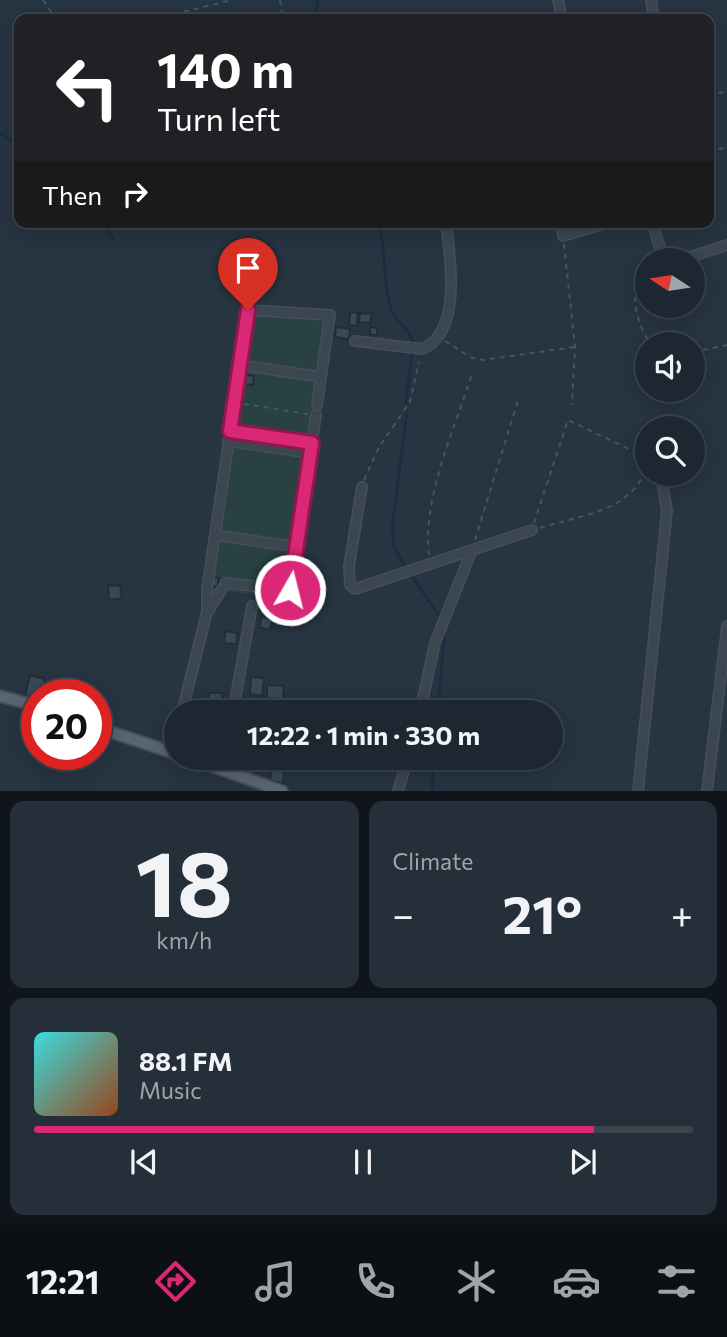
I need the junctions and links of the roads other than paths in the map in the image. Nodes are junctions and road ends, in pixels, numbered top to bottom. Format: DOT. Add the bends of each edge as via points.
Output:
graph roads {
  1 [pos="446,228"];
  2 [pos="562,228"];
  3 [pos="590,228"];
  4 [pos="654,228"];
  5 [pos="727,245"];
  6 [pos="660,248"];
  7 [pos="705,252"];
  8 [pos="355,341"];
  9 [pos="240,365"];
  10 [pos="321,377"];
  11 [pos="230,431"];
  12 [pos="228,442"];
  13 [pos="312,443"];
  14 [pos="310,453"];
  15 [pos="663,486"];
  16 [pos="362,487"];
  17 [pos="532,530"];
  18 [pos="215,535"];
  19 [pos="297,547"];
  20 [pos="472,550"];
  21 [pos="252,606"];
  22 [pos="207,612"];
  23 [pos="727,626"];
  24 [pos="0,696"];
  25 [pos="185,700"];
  26 [pos="235,700"];
  27 [pos="423,700"];
  28 [pos="21,702"];
  29 [pos="112,732"];
  30 [pos="164,750"];
  31 [pos="236,770"];
  32 [pos="404,770"];
  33 [pos="282,791"];
  34 [pos="398,791"];
  35 [pos="638,791"];
  36 [pos="707,791"];
  1 -- 8 [label="street" via="450,298 439,337 422,349"];
  2 -- 3 [label="street" via="563,236"];
  4 -- 6 [label="street"];
  5 -- 7 [label="street"];
  9 -- 10 [label="street"];
  9 -- 10 [label="street" via="248,310 330,315"];
  9 -- 11 [label="street"];
  10 -- 13 [label="street"];
  11 -- 12 [label="street"];
  11 -- 13 [label="street"];
  12 -- 14 [label="street"];
  12 -- 18 [label="street"];
  13 -- 14 [label="street"];
  14 -- 19 [label="street"];
  15 -- 35 [label="street" via="667,511"];
  16 -- 20 [label="street" via="350,585 363,589"];
  17 -- 20 [label="street"];
  18 -- 19 [label="street"];
  18 -- 22 [label="street"];
  19 -- 22 [label="street" via="290,590 226,583"];
  20 -- 27 [label="street" via="435,643"];
  21 -- 26 [label="street"];
  22 -- 25 [label="street"];
  23 -- 36 [label="street"];
  24 -- 28 [label="main road"];
  29 -- 30 [label="main road"];
  31 -- 33 [label="main road"];
  32 -- 34 [label="street"];
}
